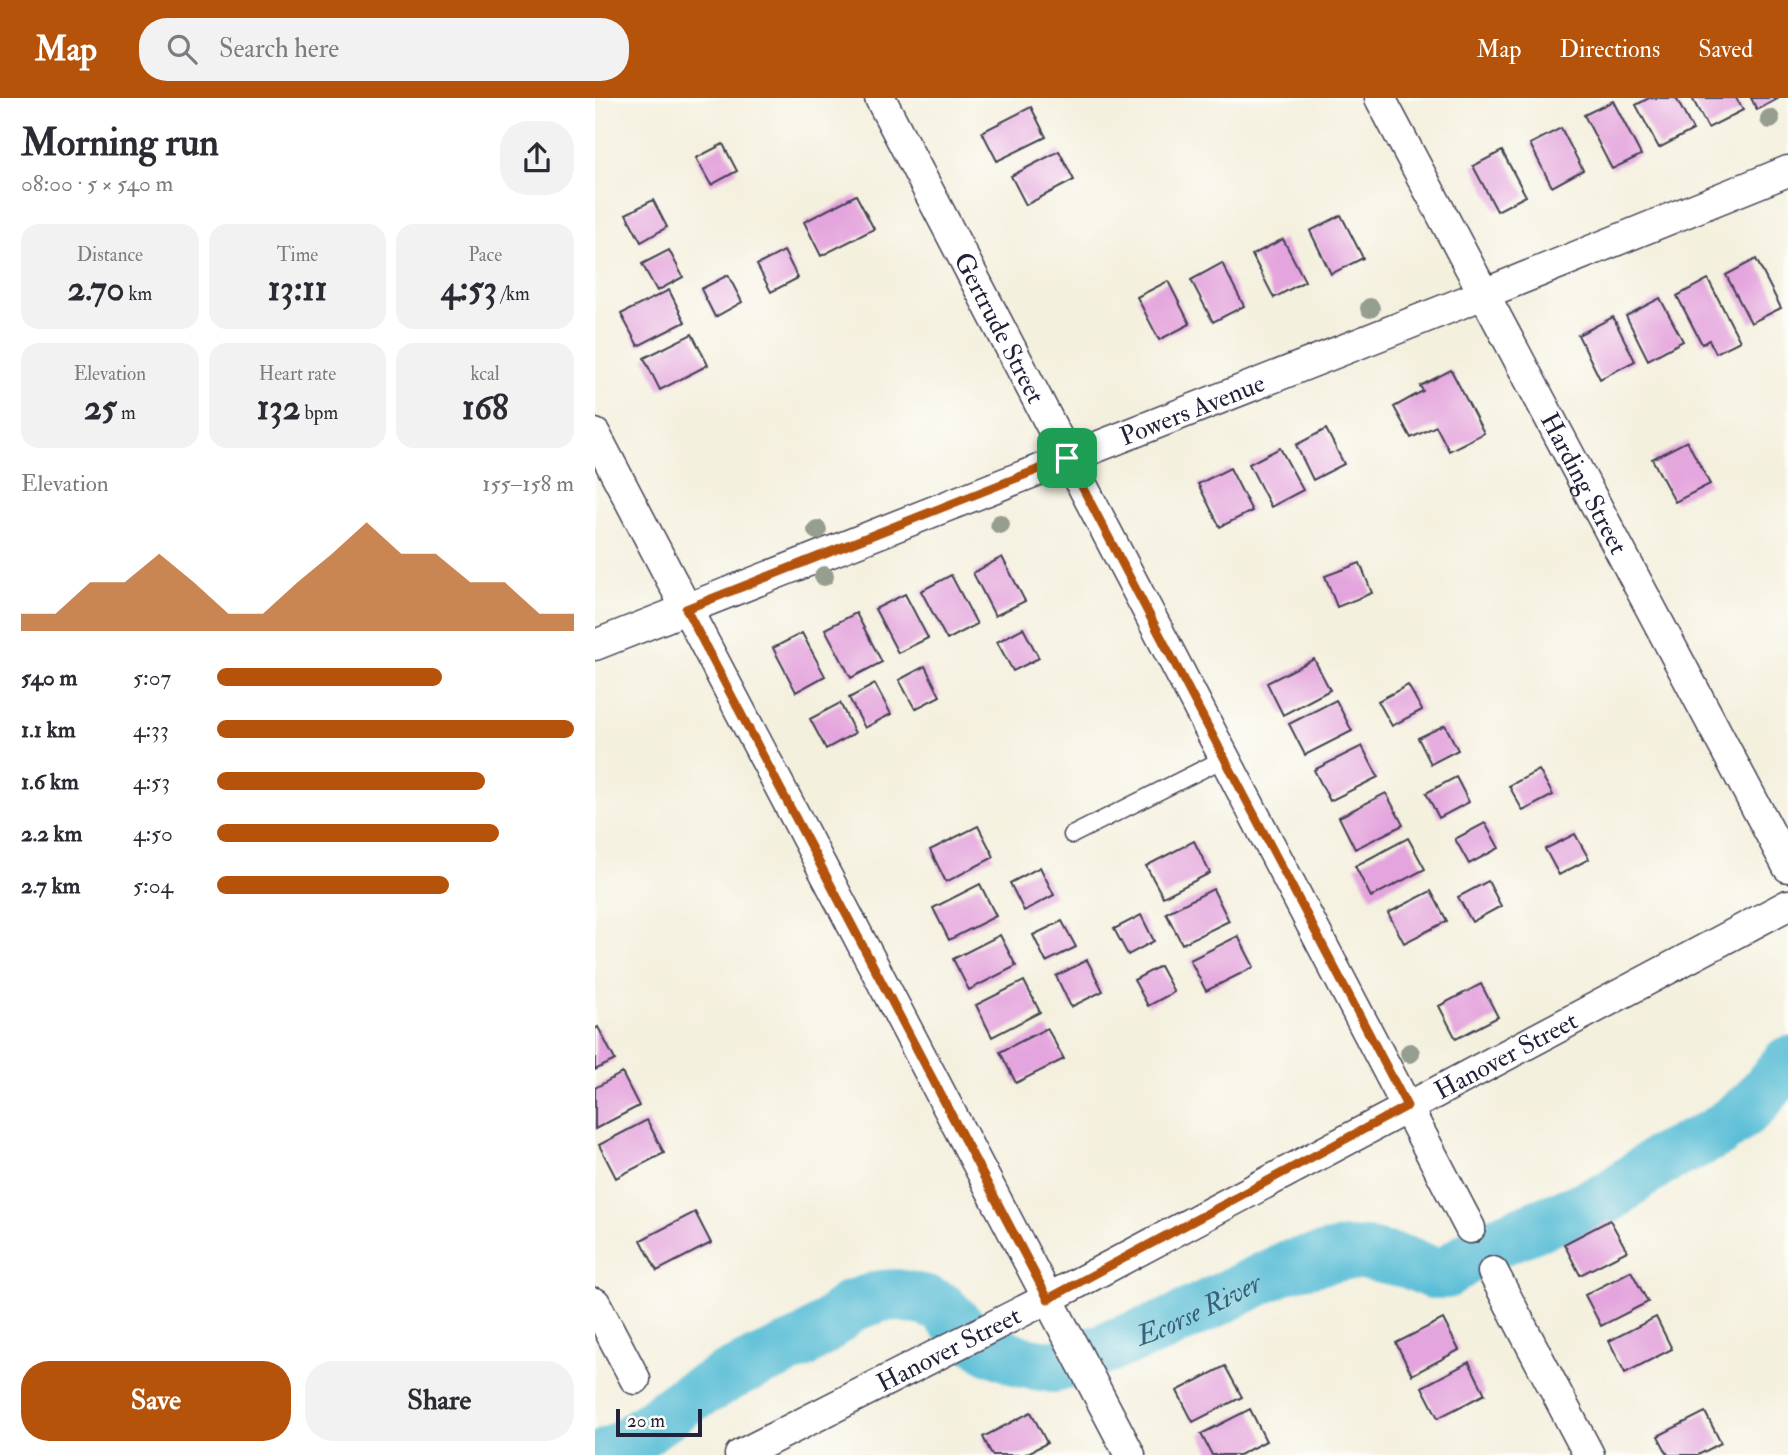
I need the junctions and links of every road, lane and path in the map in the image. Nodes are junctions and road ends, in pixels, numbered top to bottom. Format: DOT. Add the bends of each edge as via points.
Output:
graph roads {
  1 [pos="880,98"];
  2 [pos="1380,98"];
  3 [pos="1788,171"];
  4 [pos="1483,294"];
  5 [pos="595,434"];
  6 [pos="1067,458"];
  7 [pos="686,609"];
  8 [pos="595,645"];
  9 [pos="1224,758"];
  10 [pos="1072,835"];
  11 [pos="1788,867"];
  12 [pos="1788,905"];
  13 [pos="1407,1106"];
  14 [pos="1470,1228"];
  15 [pos="1493,1272"];
  16 [pos="1048,1299"];
  17 [pos="595,1303"];
  18 [pos="635,1379"];
  19 [pos="740,1455"];
  20 [pos="1130,1455"];
  21 [pos="1589,1455"];
  1 -- 6 [label="street, Gertrude Street"];
  2 -- 4 [label="street, Harding Street"];
  3 -- 4 [label="street, Powers Avenue"];
  4 -- 6 [label="street, Powers Avenue"];
  4 -- 11 [label="street, Harding Street"];
  5 -- 7 [label="street"];
  6 -- 7 [label="street, Powers Avenue"];
  6 -- 9 [label="street, Gertrude Street"];
  7 -- 8 [label="street, Powers Avenue"];
  7 -- 16 [label="street"];
  9 -- 10 [label="lane"];
  9 -- 13 [label="street, Gertrude Street"];
  12 -- 13 [label="street, Hanover Street"];
  13 -- 14 [label="street, Gertrude Street"];
  13 -- 16 [label="street, Hanover Street"];
  15 -- 21 [label="street"];
  16 -- 19 [label="street, Hanover Street"];
  16 -- 20 [label="street"];
  17 -- 18 [label="street"];
}
